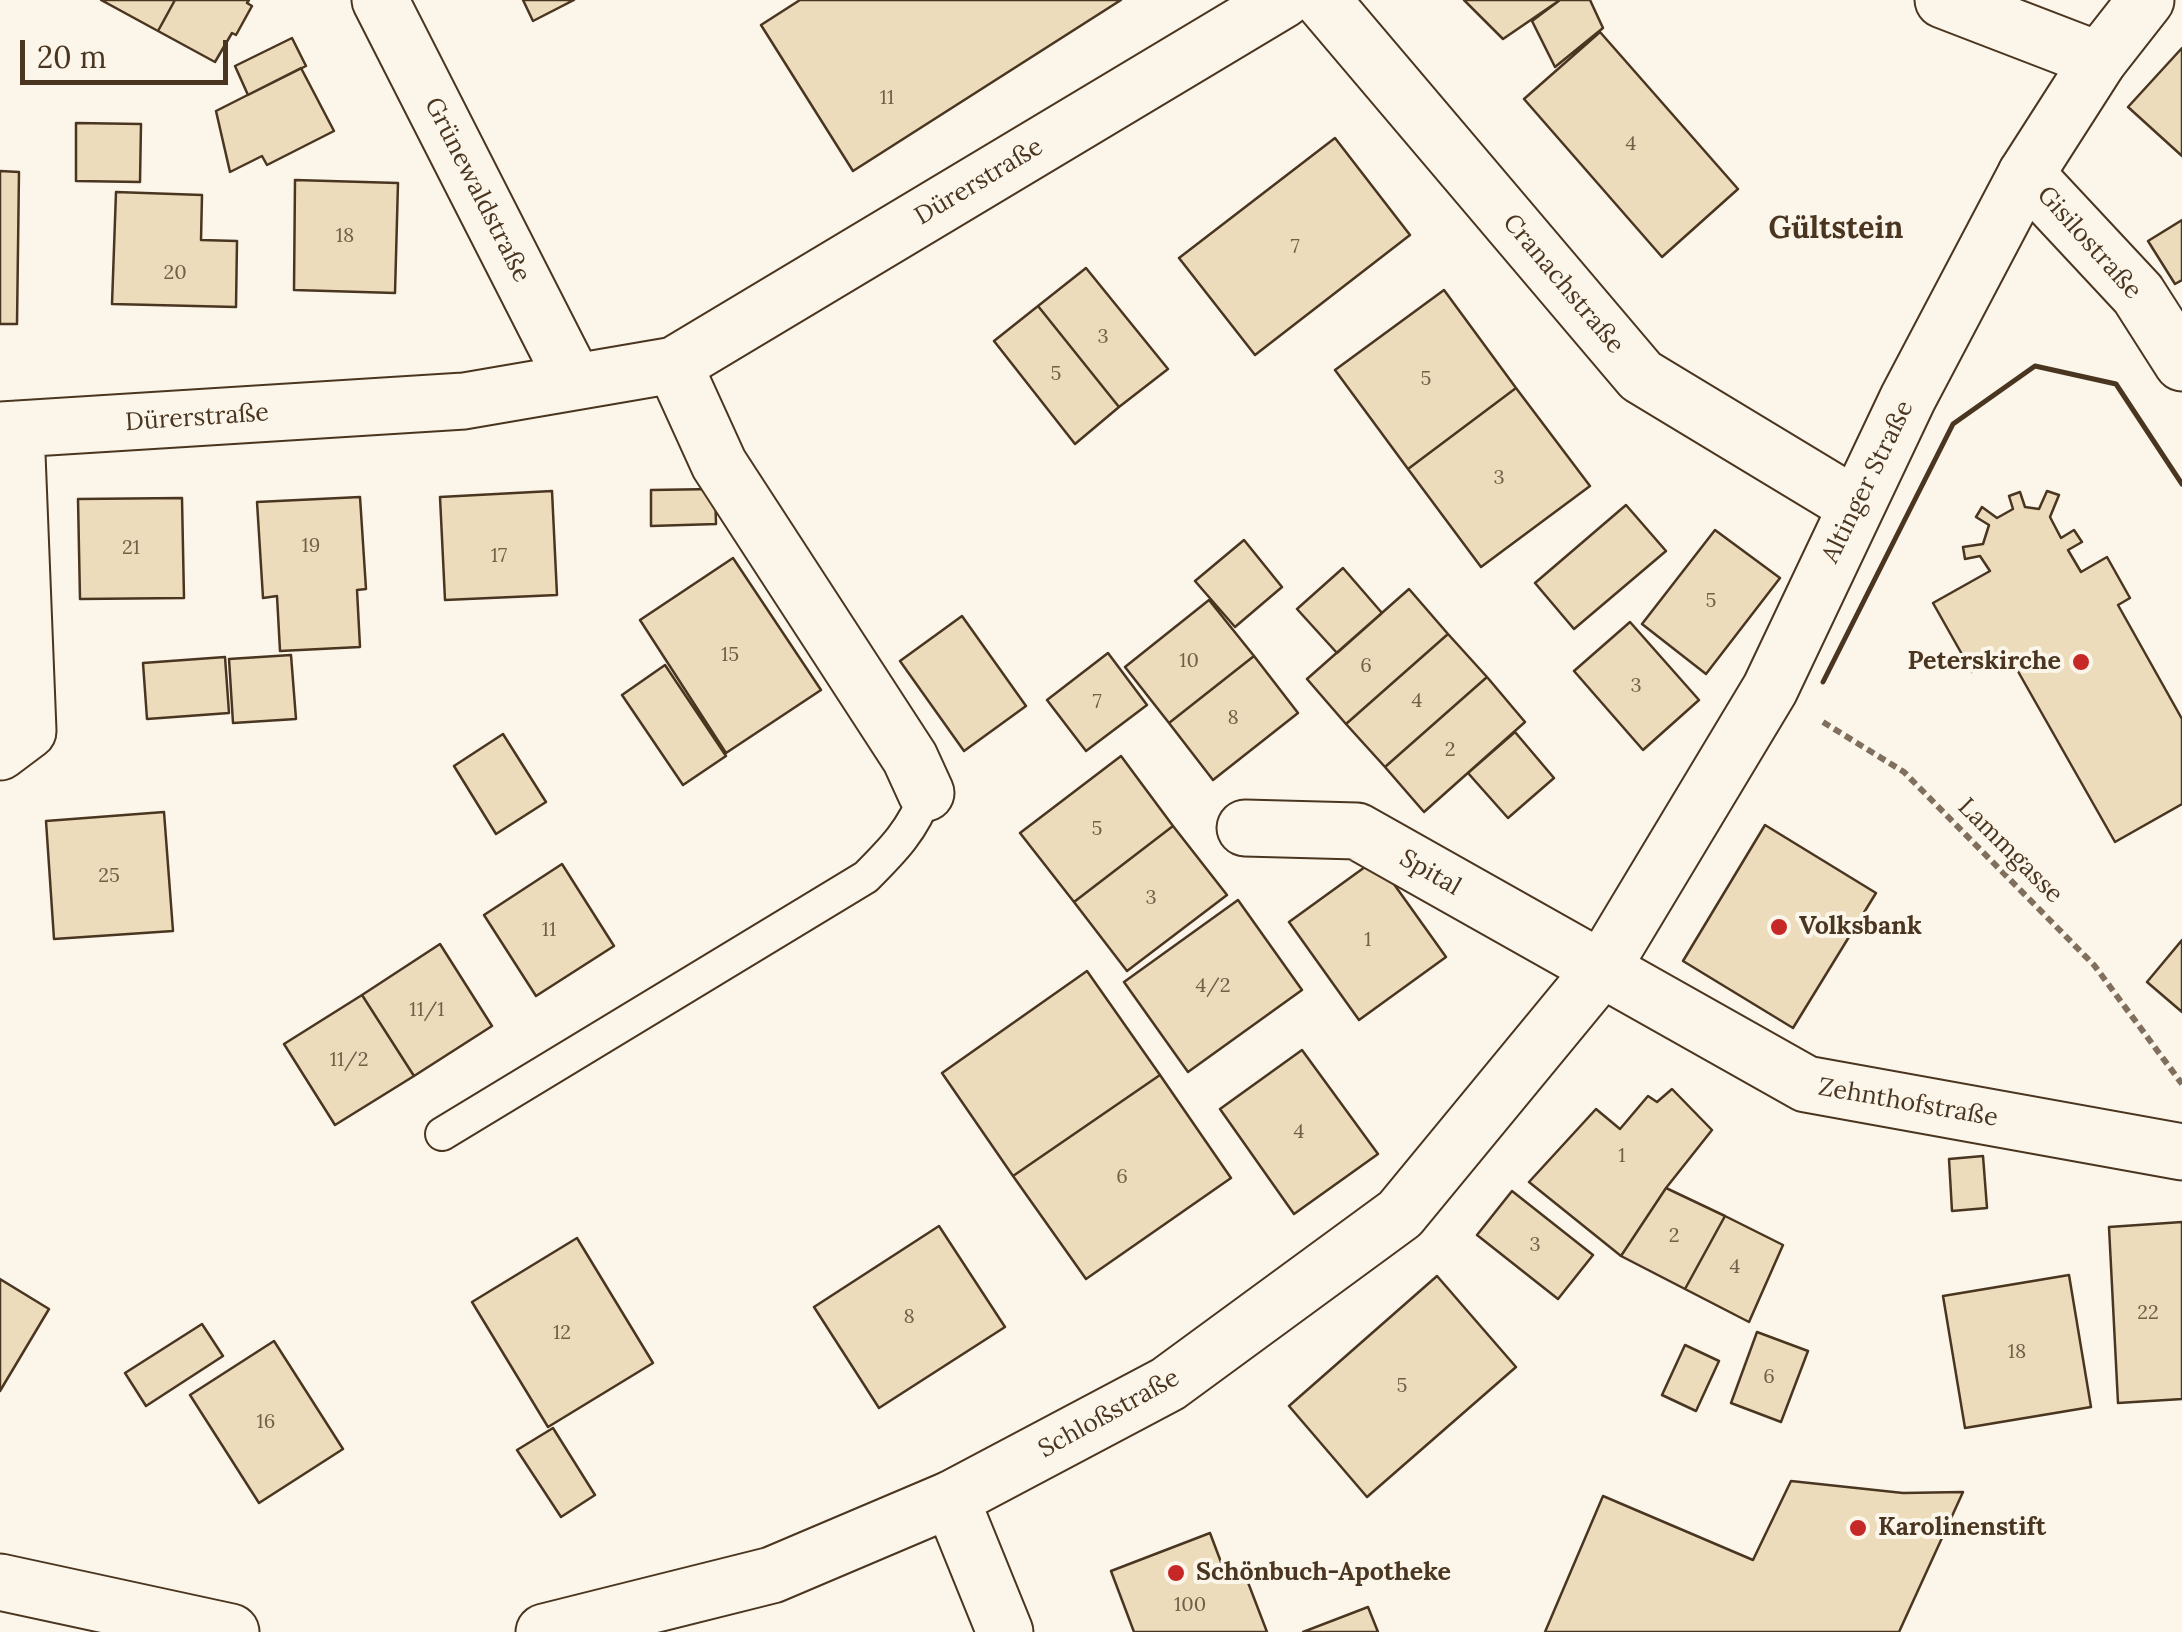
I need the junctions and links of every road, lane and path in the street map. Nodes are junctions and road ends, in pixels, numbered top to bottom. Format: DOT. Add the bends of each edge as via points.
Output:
graph roads {
  1 [pos="380,0"];
  2 [pos="1283,0"];
  3 [pos="1322,0"];
  4 [pos="1944,0"];
  5 [pos="2146,0"];
  6 [pos="2099,60"];
  7 [pos="2026,174"];
  8 [pos="2182,363"];
  9 [pos="674,364"];
  10 [pos="574,381"];
  11 [pos="8,430"];
  12 [pos="1856,506"];
  13 [pos="1770,689"];
  14 [pos="0,752"];
  15 [pos="926,794"];
  16 [pos="1246,828"];
  17 [pos="1601,970"];
  18 [pos="2182,1084"];
  19 [pos="442,1134"];
  20 [pos="2182,1152"];
  21 [pos="951,1499"];
  22 [pos="0,1582"];
  23 [pos="232,1632"];
  24 [pos="544,1632"];
  25 [pos="1005,1632"];
  1 -- 10 [label="street, Grünewaldstraße"];
  2 -- 9 [label="street, Dürerstraße"];
  3 -- 12 [label="street, Cranachstraße" via="1641,376"];
  4 -- 6 [label="street"];
  5 -- 6 [label="street, Altinger Straße"];
  6 -- 7 [label="street, Altinger Straße"];
  7 -- 8 [label="street, Gisilostraße" via="2138,294"];
  7 -- 12 [label="street, Altinger Straße"];
  9 -- 10 [label="street, Dürerstraße"];
  9 -- 15 [label="street" via="719,464 910,758"];
  10 -- 11 [label="street, Dürerstraße" via="464,400"];
  11 -- 14 [label="street, Dürerstraße" via="28,731"];
  12 -- 13 [label="street, Altinger Straße"];
  13 -- 17 [label="street, Altinger Straße"];
  13 -- 18 [label="path, Lammgasse" via="1904,772 2094,965"];
  15 -- 19 [label="lane" via="903,839 866,877"];
  16 -- 17 [label="street, Spital" via="1357,832"];
  17 -- 20 [label="street, Zehnthofstraße" via="1806,1084"];
  17 -- 21 [label="street, Schloßstraße" via="1400,1214 1168,1384"];
  21 -- 24 [label="street, Schloßstraße" via="772,1575"];
  21 -- 25 [label="street"];
  22 -- 23 [label="street"];
}
